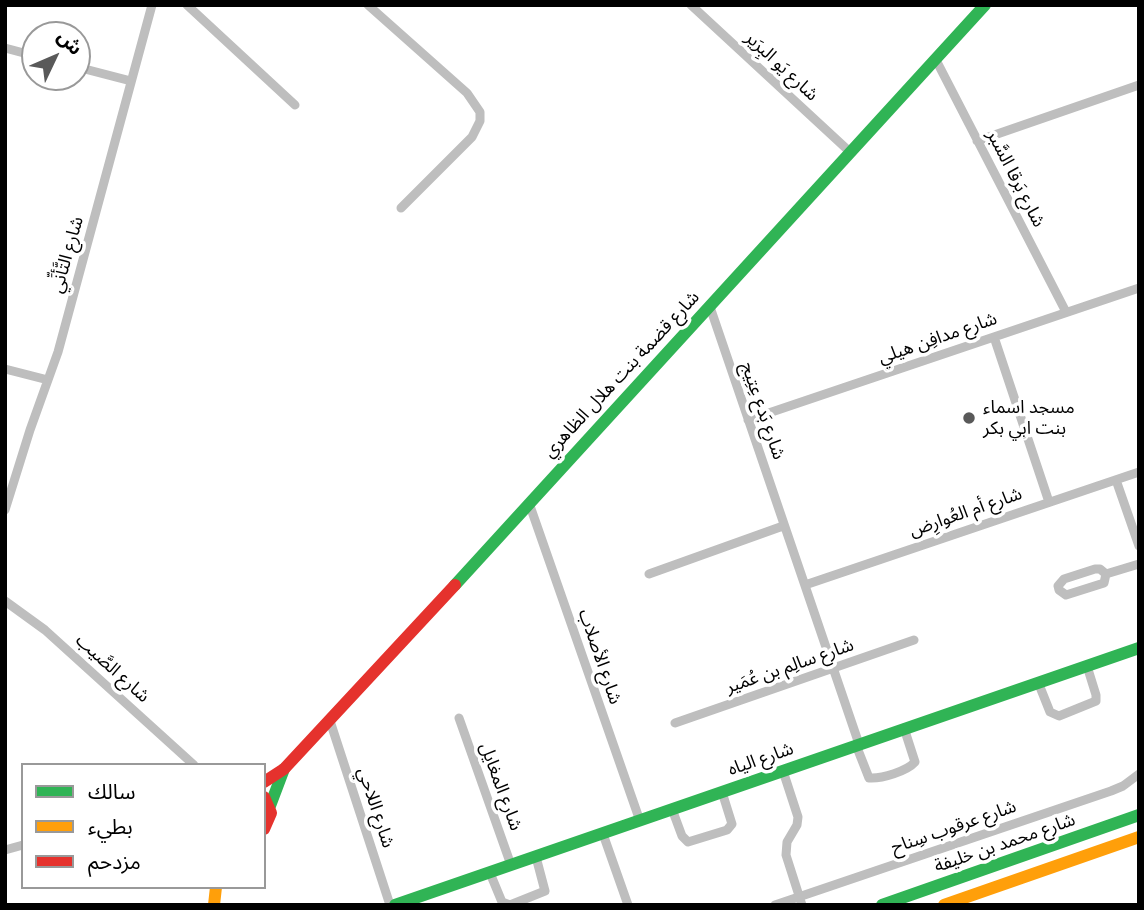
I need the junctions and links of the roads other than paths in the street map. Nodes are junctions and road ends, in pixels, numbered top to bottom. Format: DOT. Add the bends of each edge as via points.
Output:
graph roads {
  1 [pos="152,5"];
  2 [pos="187,5"];
  3 [pos="691,5"];
  4 [pos="985,5"];
  5 [pos="374,7"];
  6 [pos="936,60"];
  7 [pos="91,71"];
  8 [pos="131,81"];
  9 [pos="1139,85"];
  10 [pos="295,105"];
  11 [pos="977,141"];
  12 [pos="850,152"];
  13 [pos="401,208"];
  14 [pos="1138,292"];
  15 [pos="710,307"];
  16 [pos="1066,312"];
  17 [pos="994,337"];
  18 [pos="5,369"];
  19 [pos="48,380"];
  20 [pos="748,420"];
  21 [pos="1139,472"];
  22 [pos="1116,480"];
  23 [pos="1049,502"];
  24 [pos="529,503"];
  25 [pos="5,510"];
  26 [pos="783,526"];
  27 [pos="1139,546"];
  28 [pos="1139,564"];
  29 [pos="649,574"];
  30 [pos="1106,574"];
  31 [pos="805,585"];
  32 [pos="5,601"];
  33 [pos="914,640"];
  34 [pos="1139,648"];
  35 [pos="1087,666"];
  36 [pos="833,668"];
  37 [pos="1038,682"];
  38 [pos="459,718"];
  39 [pos="330,721"];
  40 [pos="676,723"];
  41 [pos="904,728"];
  42 [pos="858,744"];
  43 [pos="192,763"];
  44 [pos="284,768"];
  45 [pos="783,771"];
  46 [pos="1139,774"];
  47 [pos="266,781"];
  48 [pos="722,792"];
  49 [pos="267,801"];
  50 [pos="672,809"];
  51 [pos="1139,816"];
  52 [pos="640,821"];
  53 [pos="266,826"];
  54 [pos="603,834"];
  55 [pos="1139,837"];
  56 [pos="536,857"];
  57 [pos="511,865"];
  58 [pos="490,873"];
  59 [pos="803,902"];
  60 [pos="392,905"];
  61 [pos="628,905"];
  62 [pos="775,905"];
  63 [pos="882,905"];
  64 [pos="944,905"];
  1 -- 8 [label="street, شارع التَّأنِّي"];
  2 -- 10 [label="street"];
  3 -- 12 [label="street, شارع يَو البِرَير"];
  4 -- 6 [label="main road, شارع قضمة بنت هلال الظاهري"];
  5 -- 13 [label="street" via="467,93 480,112 472,137"];
  6 -- 11 [label="street, شارع بَرقا السَّبر"];
  6 -- 12 [label="main road, شارع قضمة بنت هلال الظاهري"];
  7 -- 8 [label="street"];
  8 -- 19 [label="street, شارع التَّأنِّي"];
  9 -- 11 [label="street"];
  11 -- 16 [label="street, شارع بَرقا السَّبر"];
  12 -- 15 [label="main road, شارع قضمة بنت هلال الظاهري"];
  14 -- 16 [label="street, شارع مدافِن هيلي"];
  15 -- 20 [label="street, شارع بَدع عِتِيج"];
  15 -- 24 [label="main road, شارع قضمة بنت هلال الظاهري"];
  16 -- 17 [label="street, شارع مدافِن هيلي"];
  17 -- 20 [label="street, شارع مدافِن هيلي"];
  17 -- 23 [label="street"];
  18 -- 19 [label="street"];
  19 -- 25 [label="street, شارع التَّأنِّي"];
  20 -- 26 [label="street, شارع بَدع عِتِيج"];
  21 -- 22 [label="street, شارع أم العُوارِض"];
  22 -- 23 [label="street, شارع أم العُوارِض"];
  22 -- 27 [label="street"];
  23 -- 31 [label="street, شارع أم العُوارِض"];
  24 -- 39 [label="main road, شارع قضمة بنت هلال الظاهري"];
  24 -- 52 [label="street, شارع الأصلاب"];
  26 -- 29 [label="street"];
  26 -- 31 [label="street, شارع بَدع عِتِيج"];
  28 -- 30 [label="street"];
  30 -- 30 [label="street" via="1095,569 1064,579 1059,590 1066,595 1100,585"];
  31 -- 36 [label="street, شارع بَدع عِتِيج"];
  32 -- 43 [label="street, شارع الصَّيب" via="45,630"];
  33 -- 36 [label="street, شارع سالِم بن عُمَير"];
  34 -- 35 [label="main road, شارع الياه"];
  35 -- 37 [label="main road, شارع الياه"];
  35 -- 37 [label="street" via="1096,701 1059,716 1050,712"];
  36 -- 40 [label="street, شارع سالِم بن عُمَير"];
  36 -- 42 [label="street, شارع بَدع عِتِيج"];
  37 -- 41 [label="main road, شارع الياه"];
  38 -- 57 [label="street, شارع المغايل"];
  39 -- 44 [label="main road, شارع قضمة بنت هلال الظاهري"];
  39 -- 60 [label="street, شارع اللاحي"];
  41 -- 42 [label="main road, شارع الياه"];
  41 -- 42 [label="street, شارع بَدع عِتِيج" via="915,762 909,767 869,778"];
  42 -- 45 [label="main road, شارع الياه"];
  44 -- 47 [label="main road, شارع قضمة بنت هلال الظاهري"];
  44 -- 49 [label="main road, شارع قضمة بنت هلال الظاهري"];
  45 -- 48 [label="main road, شارع الياه"];
  45 -- 59 [label="street" via="798,817 786,855"];
  46 -- 59 [label="street, شارع عرقوب سِناح" via="1111,791"];
  48 -- 50 [label="main road, شارع الياه"];
  48 -- 50 [label="street" via="732,824 727,830 688,842"];
  49 -- 53 [label="main road, شارع قضمة بنت هلال الظاهري" via="270,819"];
  50 -- 52 [label="main road, شارع الياه"];
  51 -- 63 [label="main road, شارع محمد بن خليفة"];
  52 -- 54 [label="main road, شارع الياه"];
  54 -- 56 [label="main road, شارع الياه"];
  54 -- 61 [label="street"];
  55 -- 64 [label="main road"];
  56 -- 57 [label="main road, شارع الياه"];
  56 -- 58 [label="street" via="545,891 510,905 502,902"];
  57 -- 58 [label="main road, شارع الياه"];
  58 -- 60 [label="main road, شارع الياه"];
  59 -- 62 [label="street, شارع عرقوب سِناح"];
}
